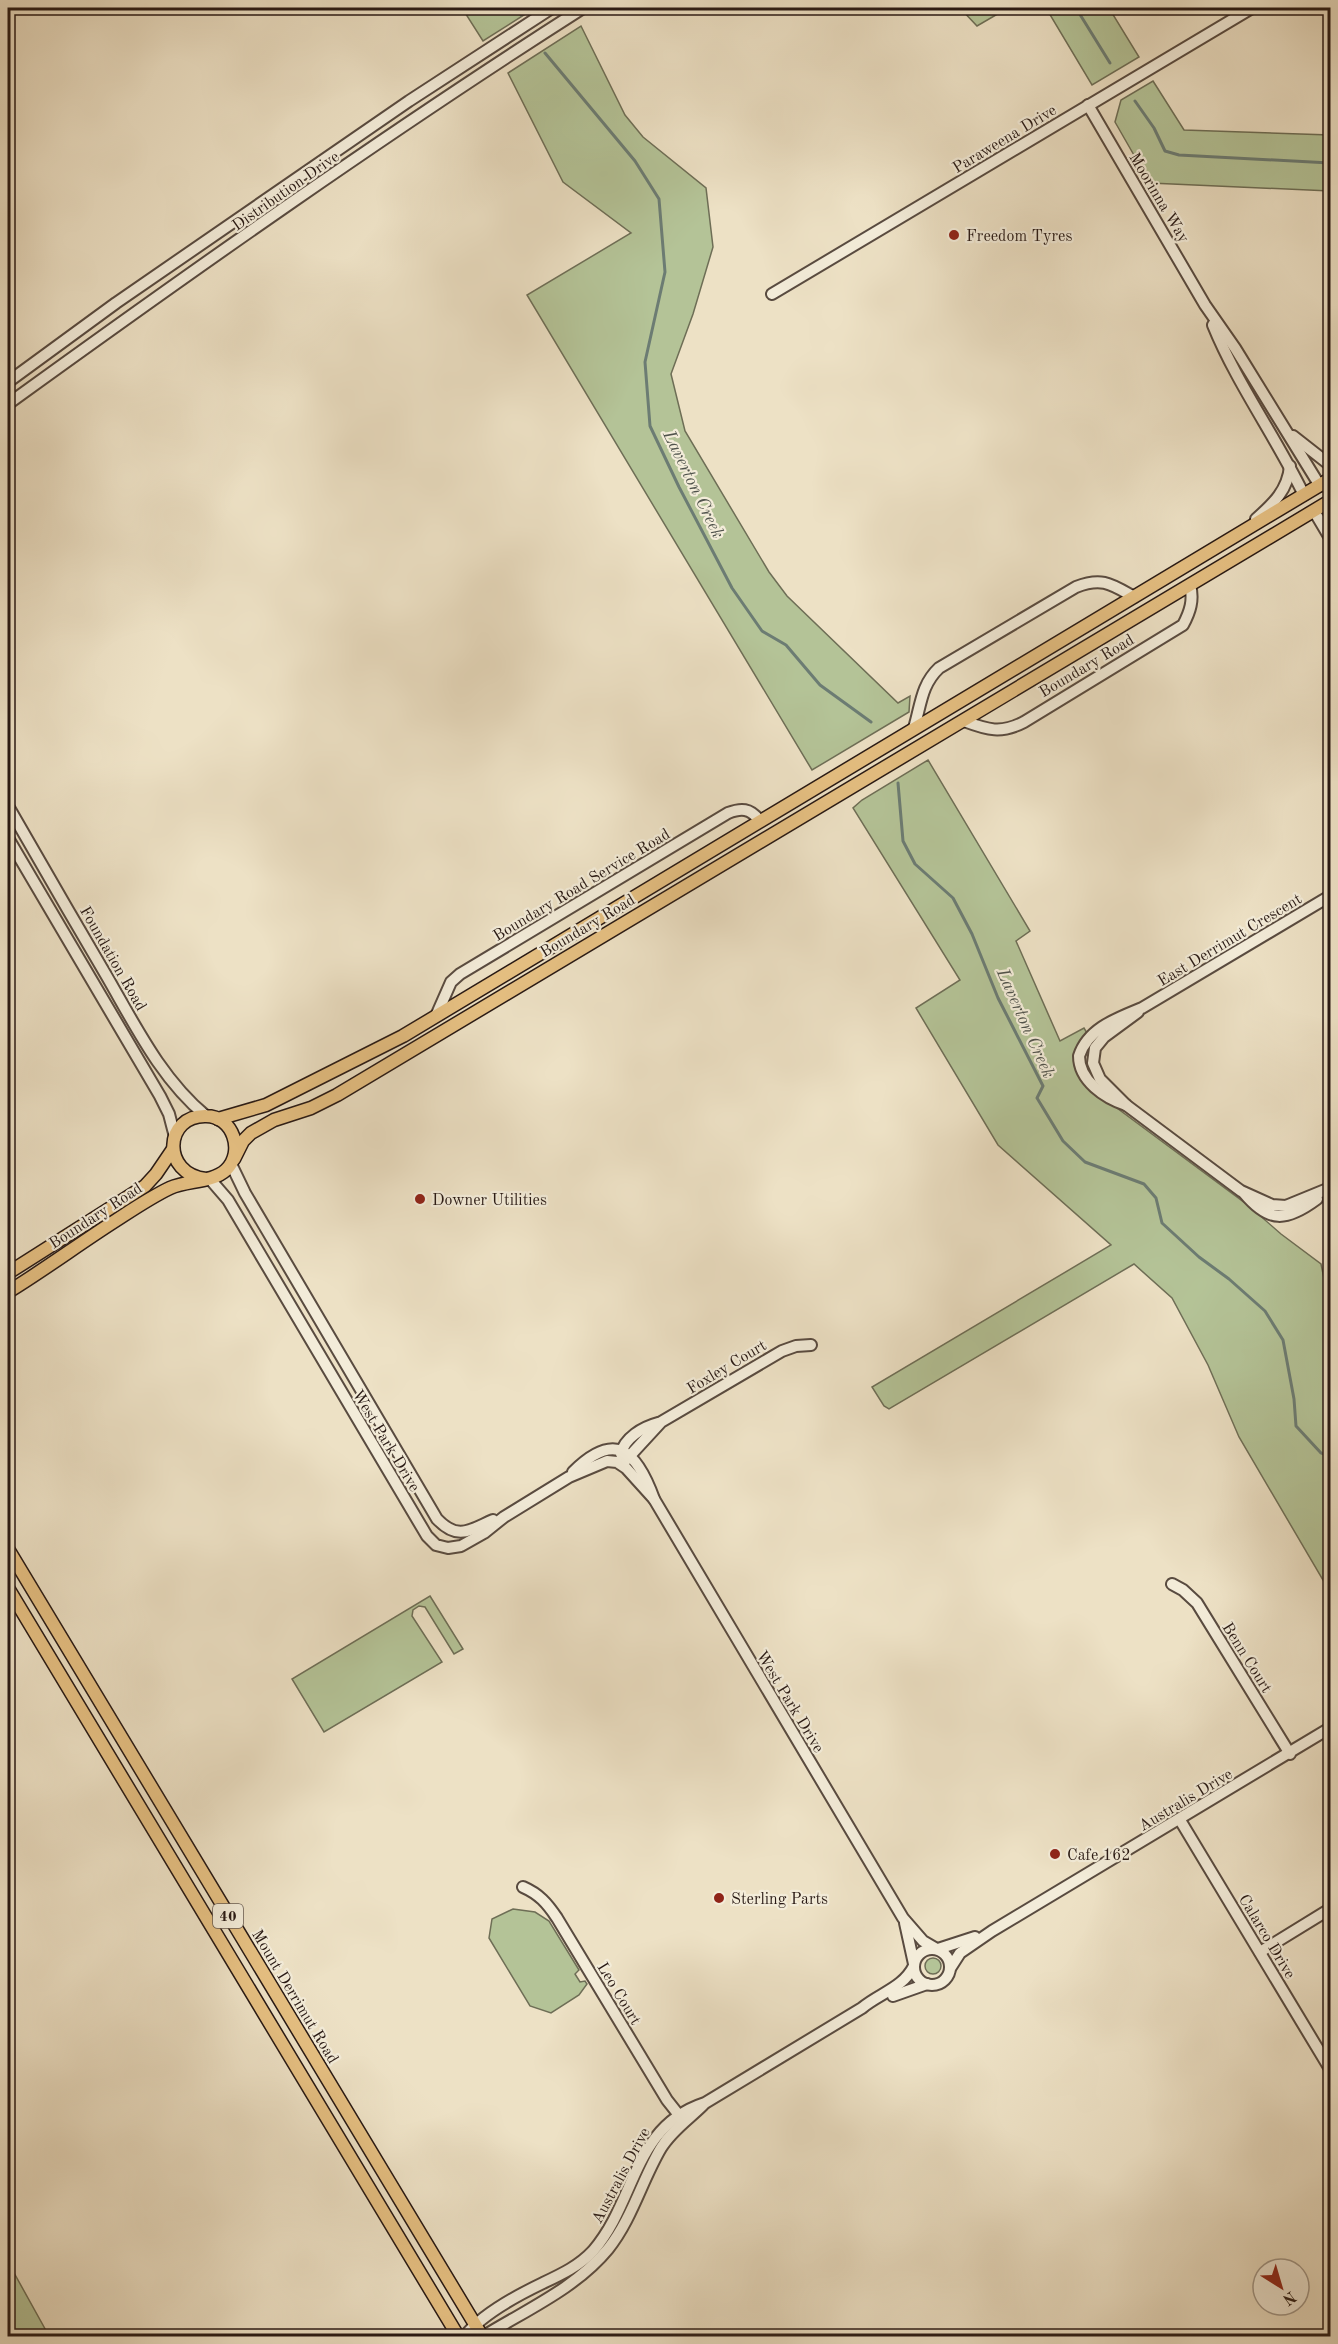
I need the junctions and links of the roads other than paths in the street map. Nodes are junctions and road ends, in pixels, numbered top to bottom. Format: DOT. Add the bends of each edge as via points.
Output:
graph roads {
  1 [pos="552,8"];
  2 [pos="583,8"];
  3 [pos="1252,8"];
  4 [pos="456,70"];
  5 [pos="467,83"];
  6 [pos="1088,105"];
  7 [pos="370,128"];
  8 [pos="380,143"];
  9 [pos="772,294"];
  10 [pos="116,303"];
  11 [pos="1205,305"];
  12 [pos="126,318"];
  13 [pos="8,382"];
  14 [pos="8,404"];
  15 [pos="1284,428"];
  16 [pos="1330,465"];
  17 [pos="1290,466"];
  18 [pos="1325,482"];
  19 [pos="1304,495"];
  20 [pos="1330,501"];
  21 [pos="1314,511"];
  22 [pos="1247,528"];
  23 [pos="1330,538"];
  24 [pos="1161,580"];
  25 [pos="1190,585"];
  26 [pos="1134,597"];
  27 [pos="964,720"];
  28 [pos="914,728"];
  29 [pos="8,806"];
  30 [pos="759,820"];
  31 [pos="769,837"];
  32 [pos="8,838"];
  33 [pos="1330,896"];
  34 [pos="436,1016"];
  35 [pos="134,1024"];
  36 [pos="122,1032"];
  37 [pos="212,1117"];
  38 [pos="174,1143"];
  39 [pos="232,1162"];
  40 [pos="207,1179"];
  41 [pos="1330,1188"];
  42 [pos="8,1273"];
  43 [pos="8,1292"];
  44 [pos="811,1346"];
  45 [pos="340,1354"];
  46 [pos="321,1357"];
  47 [pos="328,1369"];
  48 [pos="626,1453"];
  49 [pos="620,1464"];
  50 [pos="569,1477"];
  51 [pos="654,1499"];
  52 [pos="504,1516"];
  53 [pos="455,1532"];
  54 [pos="448,1548"];
  55 [pos="8,1549"];
  56 [pos="1172,1584"];
  57 [pos="8,1588"];
  58 [pos="1330,1728"];
  59 [pos="1290,1754"];
  60 [pos="1180,1820"];
  61 [pos="523,1887"];
  62 [pos="1330,1909"];
  63 [pos="903,1917"];
  64 [pos="992,1931"];
  65 [pos="937,1949"];
  66 [pos="1260,1952"];
  67 [pos="914,1965"];
  68 [pos="951,1967"];
  69 [pos="927,1984"];
  70 [pos="862,2008"];
  71 [pos="1330,2069"];
  72 [pos="681,2118"];
  73 [pos="474,2324"];
  74 [pos="458,2337"];
  75 [pos="465,2337"];
  76 [pos="483,2337"];
  1 -- 4 [label="street, Distribution Drive"];
  2 -- 5 [label="street, Distribution Drive"];
  3 -- 6 [label="street, Paraweena Drive"];
  4 -- 5 [label="street"];
  4 -- 7 [label="street, Distribution Drive"];
  5 -- 8 [label="street, Distribution Drive"];
  6 -- 9 [label="street, Paraweena Drive"];
  6 -- 11 [label="street, Moorinna Way"];
  7 -- 8 [label="street"];
  7 -- 10 [label="street, Distribution Drive"];
  8 -- 12 [label="street, Distribution Drive"];
  10 -- 12 [label="street"];
  10 -- 13 [label="street, Distribution Drive"];
  11 -- 15 [label="street, Moorinna Way"];
  11 -- 17 [label="street, Moorinna Way" via="1228,360"];
  12 -- 14 [label="street, Distribution Drive"];
  15 -- 16 [label="street, Moorinna Way"];
  15 -- 18 [label="street, Moorinna Way"];
  17 -- 19 [label="street, Moorinna Way"];
  17 -- 22 [label="street" via="1289,480 1282,492"];
  18 -- 19 [label="main road, Boundary Road"];
  18 -- 20 [label="main road"];
  19 -- 21 [label="main road"];
  19 -- 22 [label="main road, Boundary Road"];
  20 -- 21 [label="main road, Boundary Road"];
  21 -- 23 [label="street"];
  21 -- 25 [label="main road, Boundary Road"];
  22 -- 24 [label="main road, Boundary Road"];
  24 -- 25 [label="main road"];
  24 -- 26 [label="main road, Boundary Road"];
  25 -- 27 [label="main road, Boundary Road"];
  25 -- 27 [label="street, Boundary Road" via="1192,600 1183,625 1035,716 1000,730"];
  26 -- 28 [label="main road, Boundary Road"];
  26 -- 28 [label="street" via="1111,584 1089,582 939,668 924,687"];
  27 -- 31 [label="main road, Boundary Road"];
  28 -- 30 [label="main road, Boundary Road"];
  29 -- 35 [label="street, Foundation Road"];
  30 -- 31 [label="main road"];
  30 -- 34 [label="main road, Boundary Road"];
  30 -- 34 [label="street, Boundary Road Service Road" via="743,809 728,813 460,974 451,982"];
  31 -- 39 [label="main road, Boundary Road" via="337,1095 251,1133"];
  32 -- 36 [label="street, Foundation Road"];
  33 -- 41 [label="street, East Derrimut Crescent" via="1142,1008 1099,1029 1079,1056 1082,1072 1091,1084 1126,1105 1267,1215 1282,1216 1304,1208"];
  34 -- 37 [label="main road, Boundary Road" via="266,1105"];
  35 -- 36 [label="street"];
  35 -- 37 [label="street, Foundation Road" via="173,1085 185,1099"];
  36 -- 38 [label="street, Foundation Road" via="169,1114"];
  37 -- 38 [label="main road" via="187,1121"];
  37 -- 39 [label="main road" via="226,1124 235,1141"];
  38 -- 40 [label="main road" via="175,1159 187,1174"];
  38 -- 42 [label="main road, Boundary Road" via="145,1186"];
  39 -- 40 [label="main road" via="222,1174"];
  39 -- 45 [label="street, West Park Drive" via="245,1193"];
  40 -- 43 [label="main road, Boundary Road" via="169,1188"];
  40 -- 46 [label="street, West Park Drive" via="228,1200"];
  44 -- 48 [label="street, Foxley Court" via="782,1351 661,1422"];
  45 -- 46 [label="street"];
  45 -- 47 [label="street"];
  45 -- 53 [label="street, West Park Drive" via="437,1519"];
  46 -- 47 [label="street, West Park Drive"];
  47 -- 54 [label="street, West Park Drive" via="427,1536 436,1545"];
  48 -- 49 [label="street, Foxley Court"];
  48 -- 50 [label="street" via="612,1448 596,1455"];
  48 -- 51 [label="street, West Park Drive" via="641,1470"];
  49 -- 50 [label="street" via="607,1461"];
  49 -- 51 [label="street, West Park Drive"];
  50 -- 52 [label="street"];
  51 -- 63 [label="street, West Park Drive"];
  52 -- 53 [label="street" via="472,1530"];
  52 -- 54 [label="street" via="470,1542"];
  53 -- 54 [label="street"];
  55 -- 73 [label="main road, Mount Derrimut Road / 40"];
  56 -- 59 [label="street, Benn Court" via="1197,1603"];
  57 -- 74 [label="main road, 40"];
  58 -- 59 [label="street, Australis Drive"];
  59 -- 60 [label="street, Australis Drive"];
  60 -- 64 [label="street, Australis Drive"];
  60 -- 66 [label="street, Calarco Drive"];
  61 -- 72 [label="street, Leo Court" via="542,1898 557,1918"];
  62 -- 66 [label="street"];
  63 -- 65 [label="street, West Park Drive" via="922,1941"];
  63 -- 67 [label="street, West Park Drive"];
  64 -- 65 [label="street, Australis Drive"];
  64 -- 68 [label="street, Australis Drive" via="960,1953"];
  65 -- 67 [label="street" via="920,1953"];
  65 -- 68 [label="street" via="948,1956"];
  66 -- 71 [label="street, Calarco Drive"];
  67 -- 69 [label="street" via="918,1978"];
  67 -- 70 [label="street, Australis Drive" via="899,1985"];
  68 -- 69 [label="street" via="943,1982"];
  69 -- 70 [label="street, Australis Drive"];
  70 -- 72 [label="street, Australis Drive"];
  72 -- 73 [label="street, Australis Drive" via="663,2127 651,2142 608,2230 586,2258"];
  72 -- 76 [label="street, Australis Drive" via="619,2231 598,2260 573,2281"];
  73 -- 75 [label="street"];
  73 -- 76 [label="main road, Mount Derrimut Road / 40"];
}
